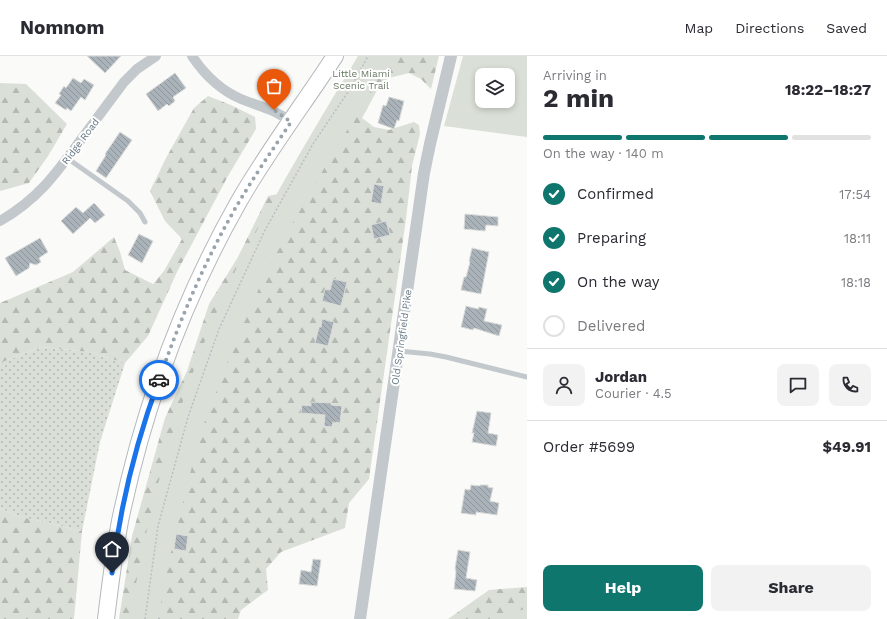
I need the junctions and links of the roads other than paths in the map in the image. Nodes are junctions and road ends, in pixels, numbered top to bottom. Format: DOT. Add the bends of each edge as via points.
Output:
graph roads {
  1 [pos="156,56"];
  2 [pos="192,56"];
  3 [pos="335,56"];
  4 [pos="451,56"];
  5 [pos="291,122"];
  6 [pos="67,158"];
  7 [pos="0,221"];
  8 [pos="145,222"];
  9 [pos="399,350"];
  10 [pos="527,377"];
  11 [pos="106,619"];
  12 [pos="360,619"];
  1 -- 6 [label="street, Ridge Road" via="124,82"];
  2 -- 5 [label="street" via="207,75 224,89 240,98 274,110"];
  3 -- 5 [label="highway"];
  4 -- 9 [label="street, Old Springfield Pike" via="426,166"];
  5 -- 11 [label="highway" via="230,218 206,265 165,362 146,417 128,487 114,557"];
  6 -- 7 [label="street, Ridge Road" via="40,192"];
  6 -- 8 [label="lane" via="128,201"];
  9 -- 10 [label="lane" via="446,357"];
  9 -- 12 [label="street, Old Springfield Pike"];
}
